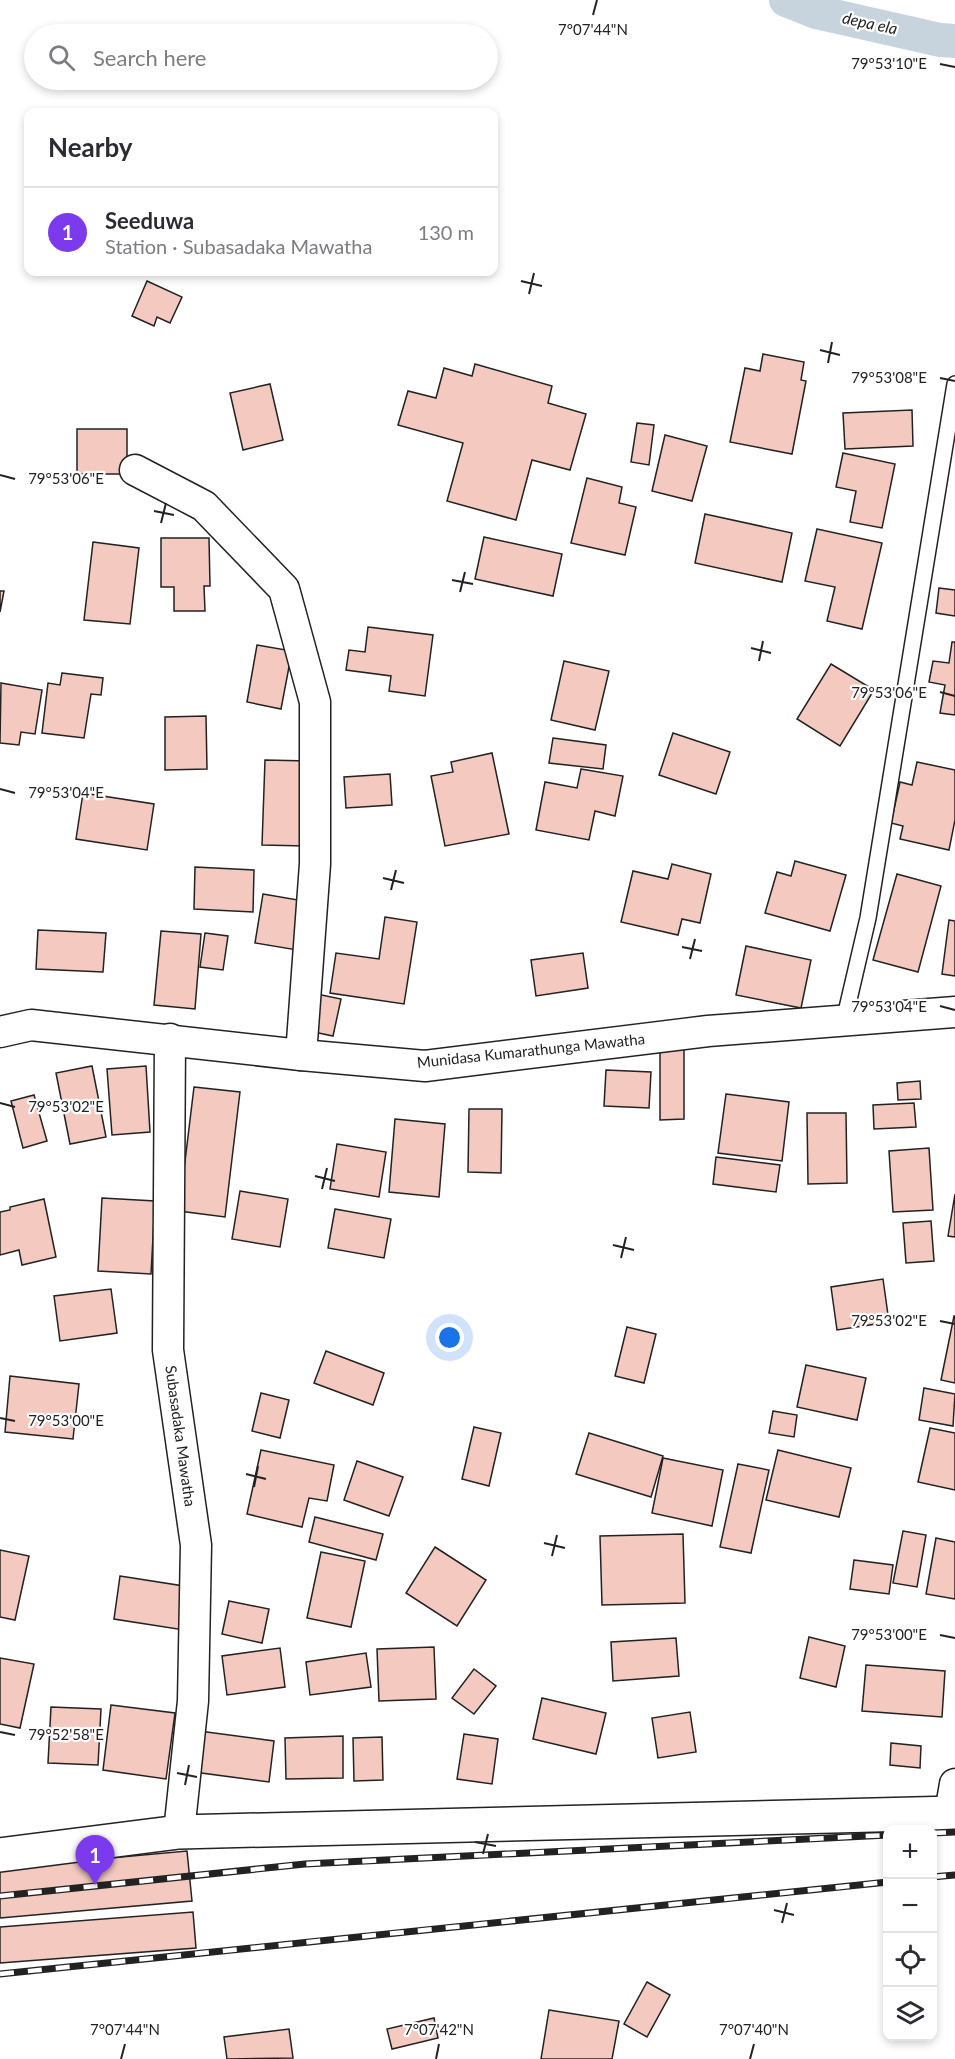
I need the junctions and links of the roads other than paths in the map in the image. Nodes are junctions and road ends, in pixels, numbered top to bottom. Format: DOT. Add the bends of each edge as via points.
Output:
graph roads {
  1 [pos="955,384"];
  2 [pos="135,470"];
  3 [pos="955,1012"];
  4 [pos="844,1021"];
  5 [pos="0,1032"];
  6 [pos="170,1039"];
  7 [pos="301,1055"];
  8 [pos="953,1803"];
  9 [pos="179,1832"];
  10 [pos="0,1856"];
  1 -- 4 [label="lane" via="868,918"];
  2 -- 7 [label="street" via="204,506 284,589 315,702 315,864"];
  3 -- 4 [label="street, Munidasa Kumarathunga Mawatha"];
  4 -- 7 [label="street, Munidasa Kumarathunga Mawatha" via="708,1031 425,1066"];
  5 -- 6 [label="street, Munidasa Kumarathunga Mawatha" via="31,1025"];
  6 -- 7 [label="street, Munidasa Kumarathunga Mawatha"];
  6 -- 9 [label="street, Subasadaka Mawatha" via="168,1350 196,1545 193,1701"];
  8 -- 9 [label="street"];
  9 -- 10 [label="street"];
}
